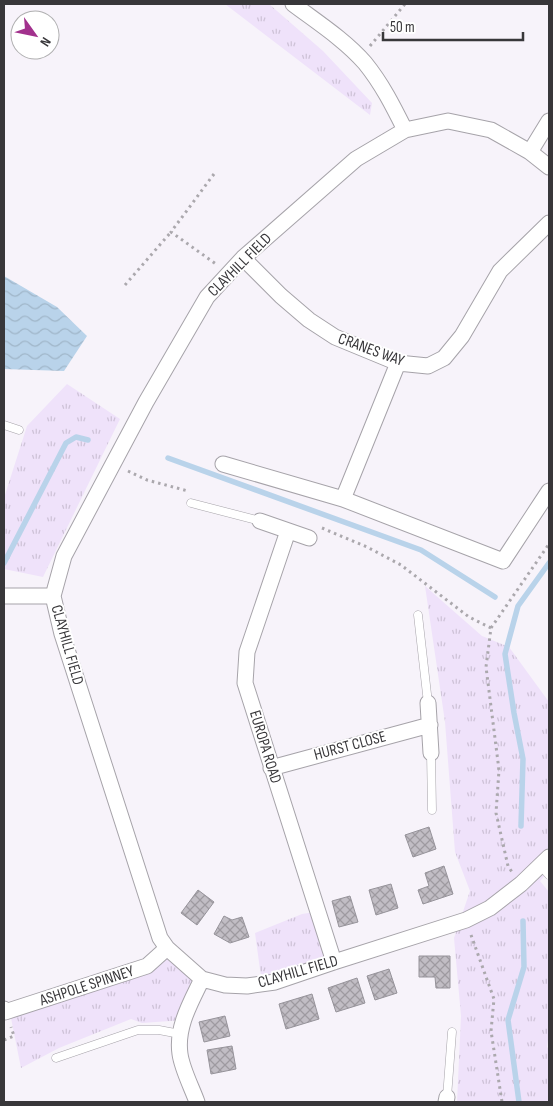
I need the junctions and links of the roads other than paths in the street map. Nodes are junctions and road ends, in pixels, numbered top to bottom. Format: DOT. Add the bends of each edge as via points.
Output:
graph roads {
  1 [pos="293,4"];
  2 [pos="549,121"];
  3 [pos="405,130"];
  4 [pos="530,152"];
  5 [pos="549,167"];
  6 [pos="549,223"];
  7 [pos="243,258"];
  8 [pos="398,363"];
  9 [pos="4,425"];
  10 [pos="19,430"];
  11 [pos="224,464"];
  12 [pos="549,491"];
  13 [pos="343,499"];
  14 [pos="191,503"];
  15 [pos="260,521"];
  16 [pos="288,531"];
  17 [pos="311,532"];
  18 [pos="4,596"];
  19 [pos="53,596"];
  20 [pos="418,615"];
  21 [pos="428,702"];
  22 [pos="430,725"];
  23 [pos="430,753"];
  24 [pos="271,768"];
  25 [pos="432,810"];
  26 [pos="546,866"];
  27 [pos="167,948"];
  28 [pos="334,962"];
  29 [pos="202,979"];
  30 [pos="4,1009"];
  31 [pos="452,1032"];
  32 [pos="180,1034"];
  33 [pos="56,1058"];
  34 [pos="446,1100"];
  35 [pos="197,1102"];
  1 -- 3 [label="street" via="359,58 388,95"];
  2 -- 4 [label="street"];
  3 -- 4 [label="street, CLAYHILL FIELD" via="448,121 491,130"];
  3 -- 7 [label="street, CLAYHILL FIELD" via="356,159"];
  4 -- 5 [label="street, CLAYHILL FIELD"];
  6 -- 8 [label="street, CRANES WAY" via="500,271 462,336 444,358 428,366"];
  7 -- 8 [label="street, CRANES WAY" via="309,320 335,337"];
  7 -- 19 [label="street, CLAYHILL FIELD" via="207,297 146,402 64,556"];
  8 -- 13 [label="street"];
  9 -- 10 [label="lane"];
  11 -- 13 [label="street"];
  12 -- 13 [label="street" via="503,561"];
  14 -- 15 [label="lane"];
  15 -- 16 [label="street"];
  16 -- 17 [label="street"];
  16 -- 24 [label="street, EUROPA ROAD" via="247,652 245,683"];
  18 -- 19 [label="street"];
  19 -- 27 [label="street, CLAYHILL FIELD" via="62,634 144,891 160,938"];
  20 -- 21 [label="lane"];
  21 -- 22 [label="street"];
  22 -- 23 [label="street"];
  22 -- 24 [label="street, HURST CLOSE"];
  23 -- 25 [label="lane"];
  24 -- 28 [label="street, EUROPA ROAD"];
  26 -- 28 [label="street, CLAYHILL FIELD" via="490,908 466,920"];
  27 -- 29 [label="street, CLAYHILL FIELD"];
  27 -- 30 [label="street, ASHPOLE SPINNEY" via="147,966 5,1012"];
  28 -- 29 [label="street, CLAYHILL FIELD" via="275,982 247,986"];
  29 -- 32 [label="street"];
  31 -- 34 [label="lane"];
  32 -- 33 [label="lane" via="138,1030"];
  32 -- 35 [label="street" via="180,1054"];
}
